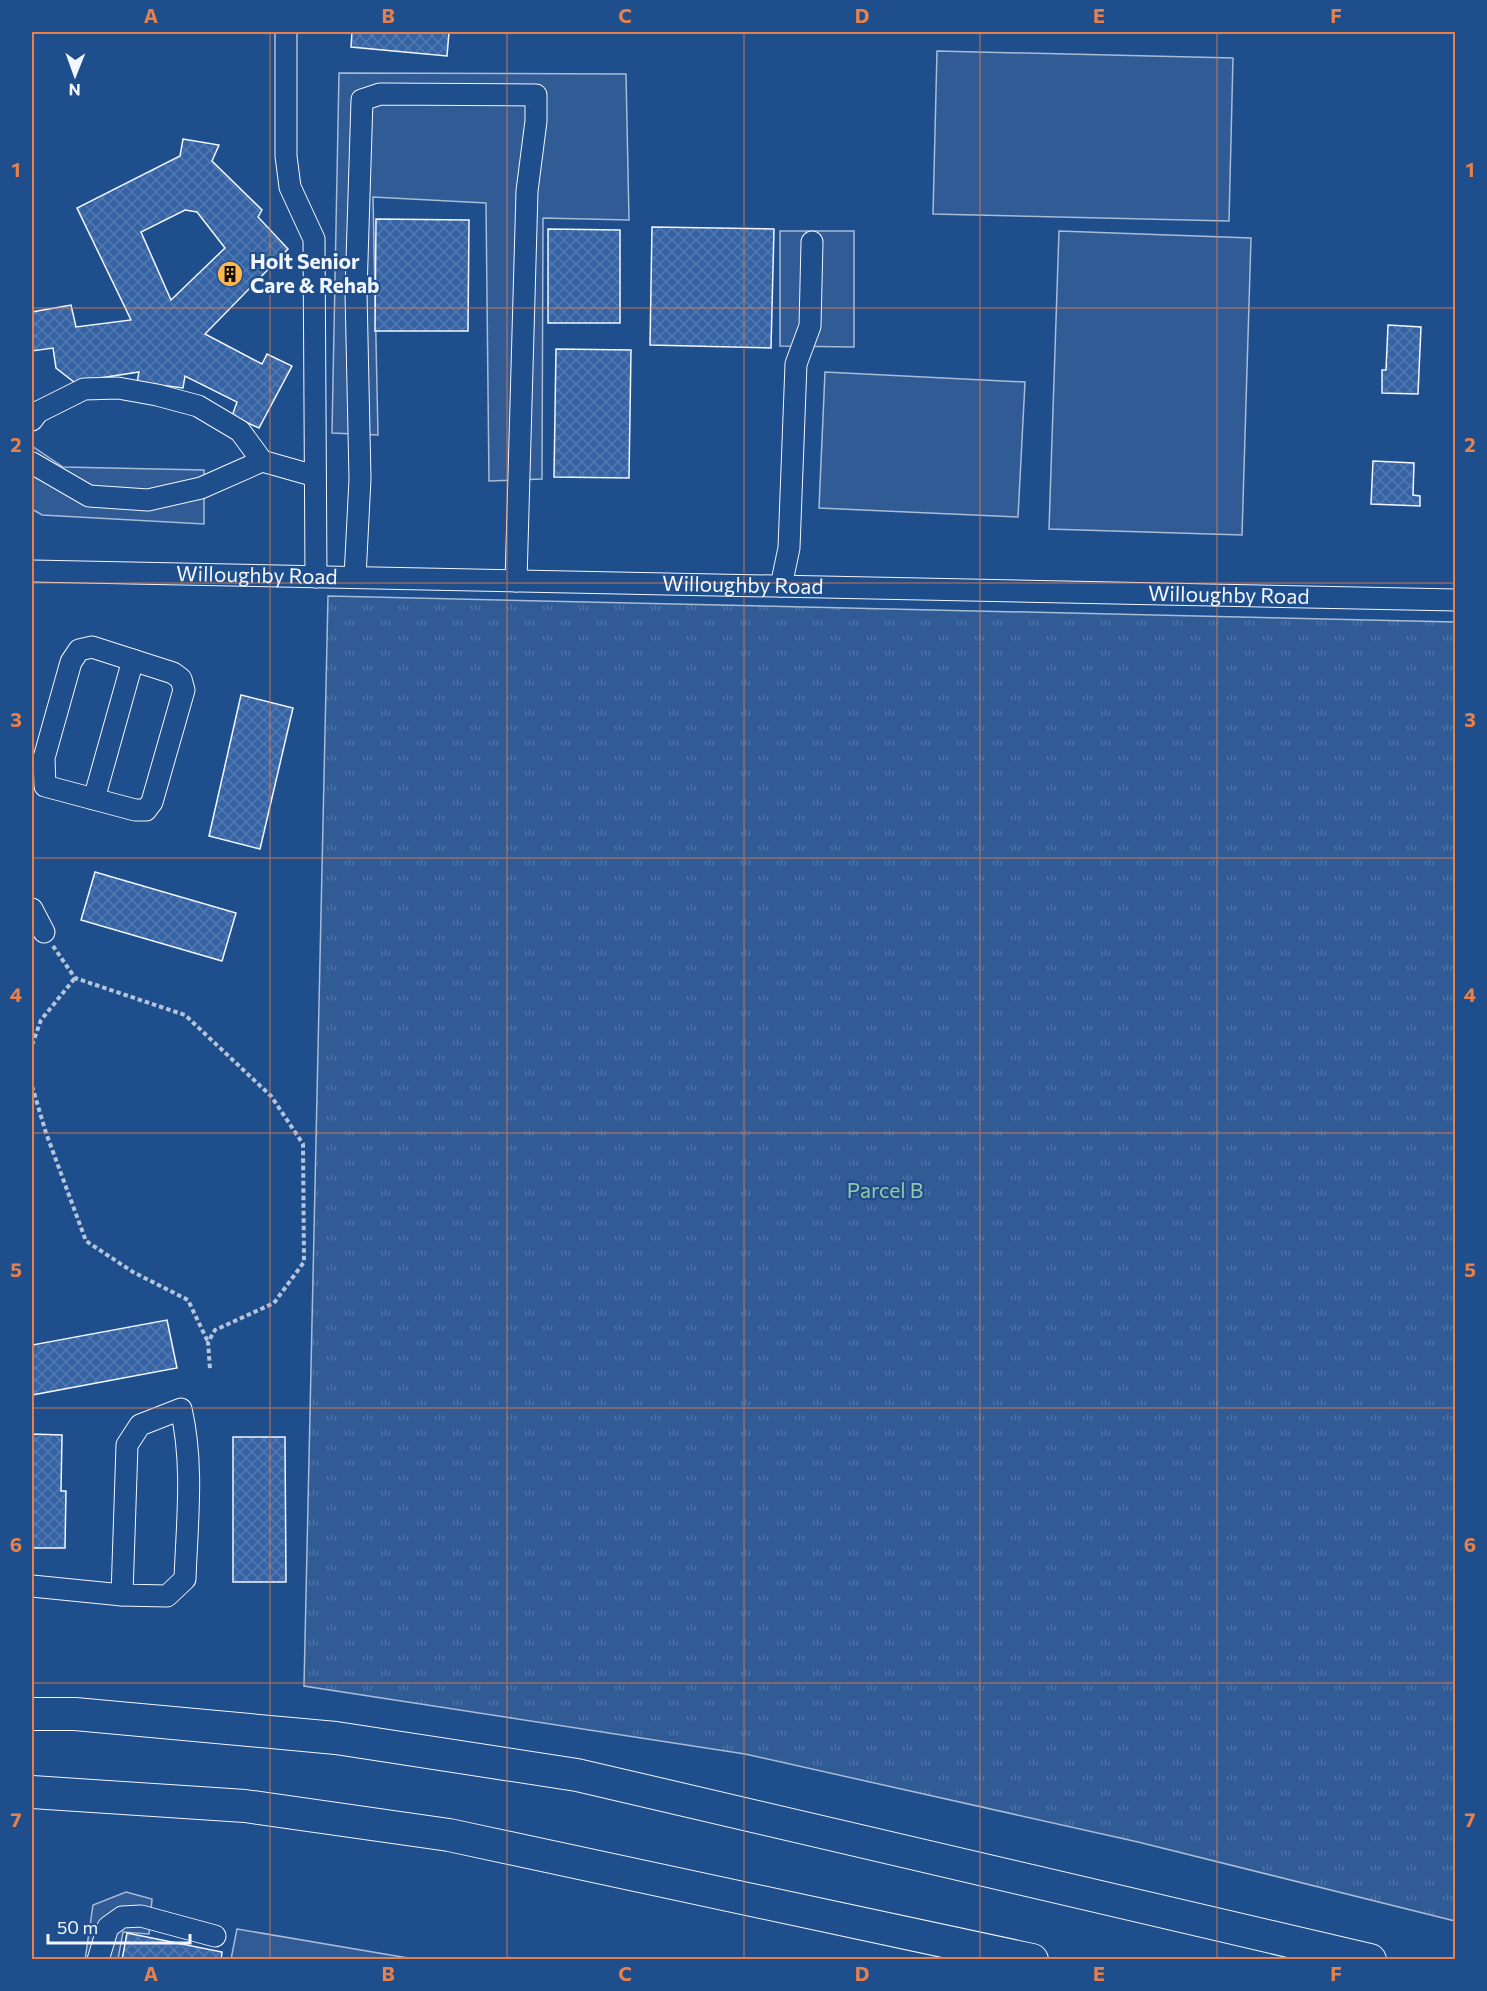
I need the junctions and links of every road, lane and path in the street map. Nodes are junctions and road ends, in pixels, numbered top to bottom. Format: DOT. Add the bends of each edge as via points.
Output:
graph roads {
  1 [pos="286,32"];
  2 [pos="812,242"];
  3 [pos="32,420"];
  4 [pos="262,461"];
  5 [pos="32,463"];
  6 [pos="315,476"];
  7 [pos="32,571"];
  8 [pos="316,577"];
  9 [pos="355,578"];
  10 [pos="516,581"];
  11 [pos="781,586"];
  12 [pos="1455,600"];
  13 [pos="133,660"];
  14 [pos="38,792"];
  15 [pos="94,799"];
  16 [pos="32,909"];
  17 [pos="44,932"];
  18 [pos="75,978"];
  19 [pos="32,1045"];
  20 [pos="32,1086"];
  21 [pos="208,1342"];
  22 [pos="210,1369"];
  23 [pos="32,1586"];
  24 [pos="122,1595"];
  25 [pos="32,1714"];
  26 [pos="32,1792"];
  27 [pos="215,1936"];
  28 [pos="98,1959"];
  29 [pos="1032,1959"];
  30 [pos="1370,1959"];
  1 -- 6 [label="street" via="286,156 290,187 314,239"];
  2 -- 11 [label="street" via="810,326 796,364 789,548"];
  3 -- 4 [label="street" via="38,412 84,389 128,390 198,406 240,431"];
  4 -- 5 [label="street" via="201,488 148,500 89,496"];
  4 -- 6 [label="street"];
  6 -- 8 [label="street"];
  7 -- 8 [label="street, Willoughby Road"];
  8 -- 9 [label="street, Willoughby Road"];
  9 -- 10 [label="street, Willoughby Road"];
  9 -- 10 [label="street" via="360,479 356,292 362,100 380,94 536,94 527,191"];
  10 -- 11 [label="street, Willoughby Road"];
  11 -- 12 [label="street, Willoughby Road"];
  13 -- 14 [label="street" via="92,647 79,650 71,662"];
  13 -- 15 [label="street"];
  13 -- 15 [label="street" via="173,673 184,690 152,802 146,810"];
  14 -- 15 [label="street"];
  16 -- 17 [label="street"];
  17 -- 18 [label="path"];
  18 -- 19 [label="path" via="41,1020"];
  18 -- 21 [label="path" via="185,1015 270,1096 303,1144 304,1262 274,1303 215,1330"];
  20 -- 21 [label="path" via="86,1242 188,1300"];
  21 -- 22 [label="path"];
  23 -- 24 [label="street"];
  24 -- 24 [label="street" via="168,1596 184,1579 189,1462 181,1409 140,1425 127,1445"];
  25 -- 30 [label="highway" via="75,1714 336,1738 577,1775"];
  26 -- 29 [label="highway" via="245,1806 449,1835"];
  27 -- 28 [label="street" via="141,1916 122,1917 108,1927"];
}
